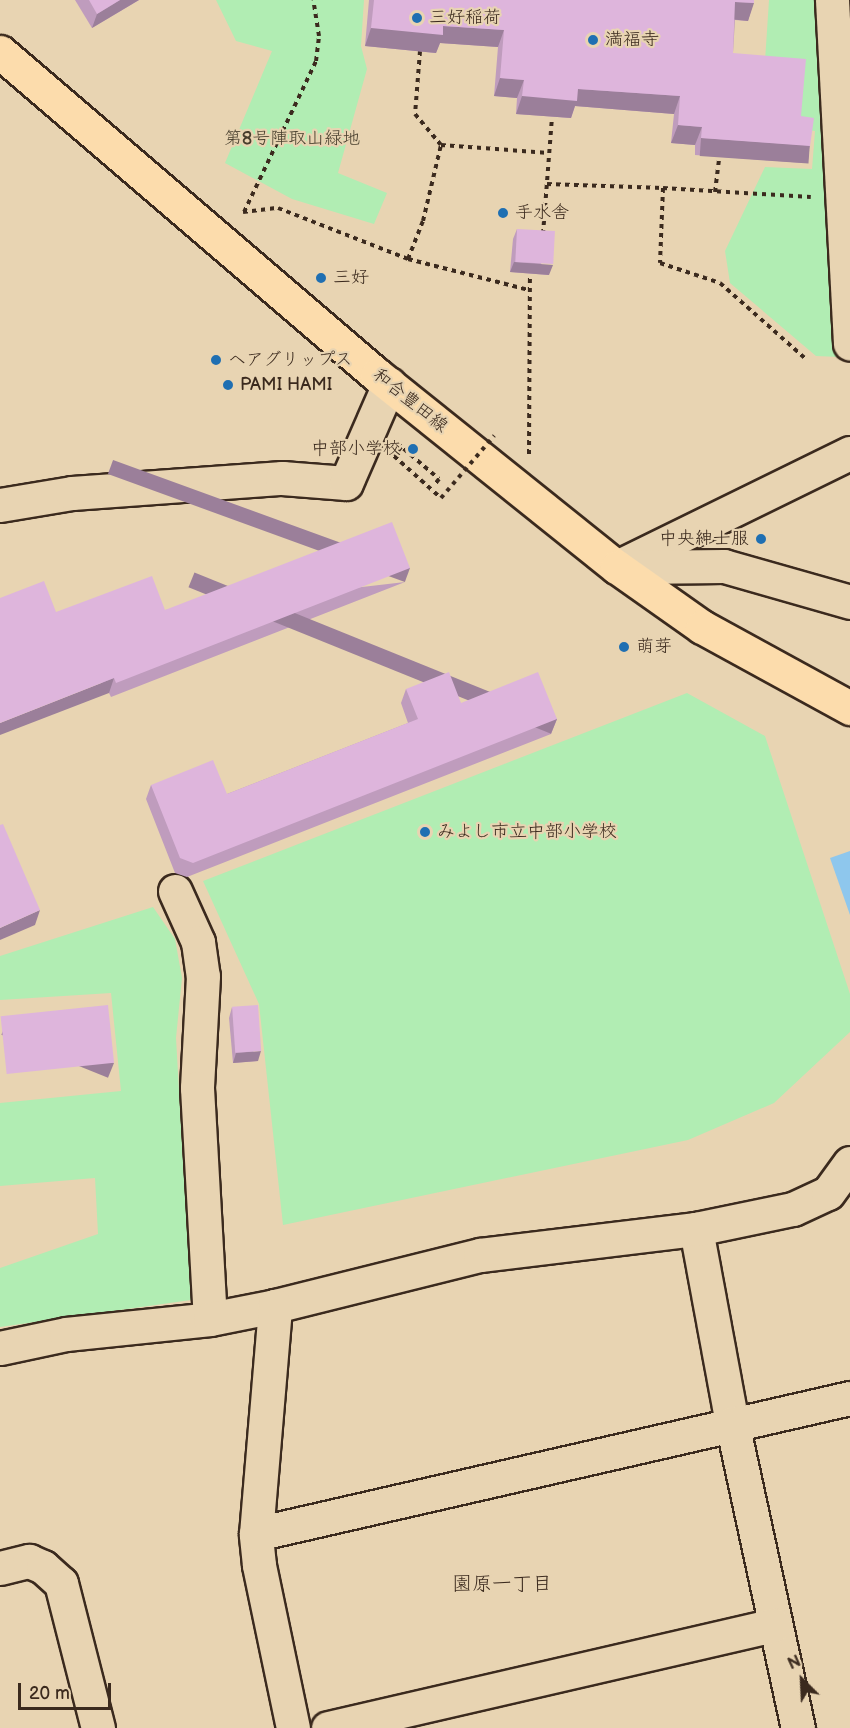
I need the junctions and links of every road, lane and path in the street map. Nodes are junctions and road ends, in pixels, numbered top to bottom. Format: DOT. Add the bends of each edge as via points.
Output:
graph roads {
  1 [pos="313,0"];
  2 [pos="832,0"];
  3 [pos="420,51"];
  4 [pos="0,52"];
  5 [pos="552,117"];
  6 [pos="441,145"];
  7 [pos="846,147"];
  8 [pos="549,153"];
  9 [pos="719,157"];
  10 [pos="547,184"];
  11 [pos="663,188"];
  12 [pos="715,192"];
  13 [pos="845,199"];
  14 [pos="542,240"];
  15 [pos="408,260"];
  16 [pos="530,274"];
  17 [pos="530,290"];
  18 [pos="850,344"];
  19 [pos="806,359"];
  20 [pos="389,384"];
  21 [pos="494,436"];
  22 [pos="401,447"];
  23 [pos="850,453"];
  24 [pos="528,455"];
  25 [pos="394,456"];
  26 [pos="435,484"];
  27 [pos="0,505"];
  28 [pos="617,567"];
  29 [pos="850,602"];
  30 [pos="850,708"];
  31 [pos="175,891"];
  32 [pos="850,1164"];
  33 [pos="696,1229"];
  34 [pos="274,1306"];
  35 [pos="210,1319"];
  36 [pos="0,1348"];
  37 [pos="850,1398"];
  38 [pos="732,1423"];
  39 [pos="256,1534"];
  40 [pos="0,1568"];
  41 [pos="774,1625"];
  42 [pos="98,1728"];
  43 [pos="293,1728"];
  44 [pos="328,1728"];
  45 [pos="798,1728"];
  1 -- 15 [label="path" via="319,36 316,61 243,212 278,208"];
  2 -- 7 [label="street"];
  3 -- 6 [label="path" via="415,114"];
  4 -- 20 [label="main road, 和合豊田線"];
  5 -- 8 [label="path"];
  6 -- 8 [label="path"];
  6 -- 15 [label="path" via="423,221"];
  7 -- 13 [label="street"];
  8 -- 10 [label="path"];
  9 -- 12 [label="path"];
  10 -- 11 [label="path"];
  10 -- 14 [label="path"];
  11 -- 12 [label="path"];
  11 -- 19 [label="path" via="660,263 720,283"];
  12 -- 13 [label="path"];
  13 -- 18 [label="street"];
  15 -- 17 [label="path"];
  16 -- 17 [label="path"];
  17 -- 24 [label="path"];
  20 -- 27 [label="street" via="346,483 282,478 72,493"];
  20 -- 28 [label="main road, 和合豊田線"];
  21 -- 25 [label="path, bridge" via="441,498"];
  22 -- 26 [label="path" via="439,479"];
  23 -- 28 [label="street"];
  28 -- 29 [label="street" via="724,566"];
  28 -- 30 [label="main road, 和合豊田線" via="702,627"];
  31 -- 35 [label="street" via="198,942 203,976 196,1088"];
  32 -- 33 [label="street" via="828,1193 794,1209"];
  33 -- 34 [label="street" via="480,1255"];
  33 -- 38 [label="street"];
  34 -- 35 [label="street"];
  34 -- 39 [label="street"];
  35 -- 36 [label="street" via="66,1334"];
  37 -- 38 [label="street"];
  38 -- 39 [label="street"];
  38 -- 41 [label="street"];
  39 -- 43 [label="street"];
  40 -- 42 [label="street" via="29,1561 62,1583"];
  41 -- 44 [label="street"];
  41 -- 45 [label="street"];
}
